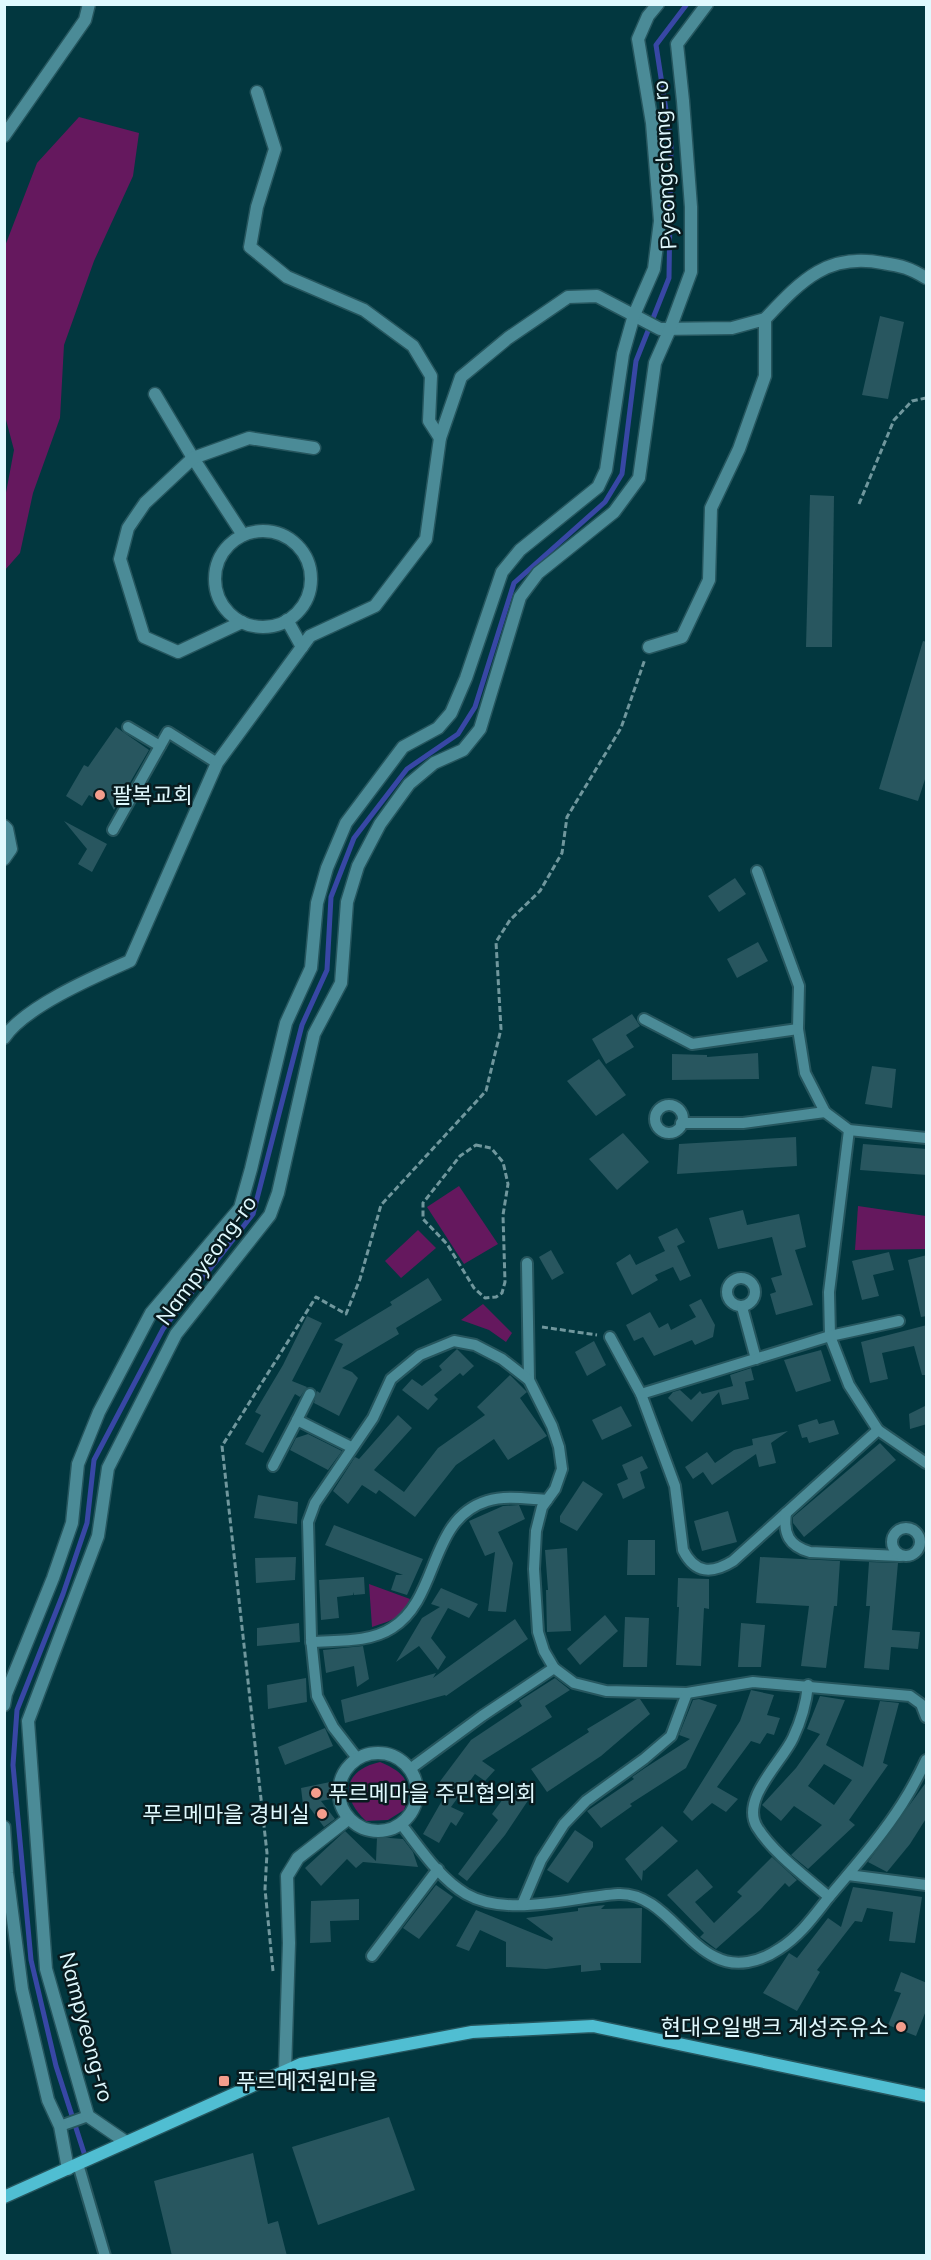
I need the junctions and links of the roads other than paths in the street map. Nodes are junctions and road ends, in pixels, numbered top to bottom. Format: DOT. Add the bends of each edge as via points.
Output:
graph roads {
  1 [pos="89,4"];
  2 [pos="658,4"];
  3 [pos="707,4"];
  4 [pos="257,92"];
  5 [pos="4,136"];
  6 [pos="927,278"];
  7 [pos="638,317"];
  8 [pos="765,319"];
  9 [pos="665,329"];
  10 [pos="155,394"];
  11 [pos="440,438"];
  12 [pos="314,448"];
  13 [pos="193,458"];
  14 [pos="243,535"];
  15 [pos="287,620"];
  16 [pos="242,622"];
  17 [pos="302,647"];
  18 [pos="649,647"];
  19 [pos="128,727"];
  20 [pos="160,746"];
  21 [pos="217,763"];
  22 [pos="4,826"];
  23 [pos="113,830"];
  24 [pos="4,859"];
  25 [pos="757,871"];
  26 [pos="644,1019"];
  27 [pos="798,1029"];
  28 [pos="5,1037"];
  29 [pos="825,1112"];
  30 [pos="681,1123"];
  31 [pos="849,1130"];
  32 [pos="927,1138"];
  33 [pos="527,1263"];
  34 [pos="742,1306"];
  35 [pos="899,1321"];
  36 [pos="830,1336"];
  37 [pos="610,1337"];
  38 [pos="756,1359"];
  39 [pos="529,1380"];
  40 [pos="310,1394"];
  41 [pos="641,1394"];
  42 [pos="297,1420"];
  43 [pos="878,1430"];
  44 [pos="351,1447"];
  45 [pos="927,1463"];
  46 [pos="273,1466"];
  47 [pos="547,1500"];
  48 [pos="786,1513"];
  49 [pos="900,1556"];
  50 [pos="311,1642"];
  51 [pos="554,1668"];
  52 [pos="808,1685"];
  53 [pos="687,1694"];
  54 [pos="4,1705"];
  55 [pos="927,1717"];
  56 [pos="357,1758"];
  57 [pos="927,1760"];
  58 [pos="410,1769"];
  59 [pos="348,1819"];
  60 [pos="401,1824"];
  61 [pos="4,1827"];
  62 [pos="438,1869"];
  63 [pos="848,1875"];
  64 [pos="927,1885"];
  65 [pos="829,1897"];
  66 [pos="522,1905"];
  67 [pos="372,1956"];
  68 [pos="285,2071"];
  69 [pos="927,2096"];
  70 [pos="85,2117"];
  71 [pos="63,2125"];
  72 [pos="126,2142"];
  73 [pos="73,2167"];
  74 [pos="4,2197"];
  75 [pos="105,2256"];
  1 -- 5 [label="street" via="86,20"];
  2 -- 7 [label="street, Pyeongchang-ro" via="638,39 652,123 660,221 654,269"];
  3 -- 9 [label="street, Pyeongchang-ro" via="676,44 691,207 691,272"];
  4 -- 11 [label="street" via="275,149 257,207 250,247 287,277 364,310 413,345 431,376 429,421"];
  6 -- 8 [label="street" via="910,268 863,259 826,266 799,283"];
  7 -- 9 [label="street"];
  7 -- 11 [label="street" via="597,296 568,297 508,338 461,377"];
  7 -- 54 [label="street, Nampyeong-ro" via="623,354 606,470 598,488 520,550 502,573 451,713 438,728 403,747 346,823 316,903 312,968 285,1023 240,1208 151,1313 99,1412 78,1464 72,1523"];
  8 -- 9 [label="street" via="732,328"];
  8 -- 18 [label="street" via="765,376 739,449 711,508 709,580 681,638"];
  9 -- 70 [label="street, Nampyeong-ro" via="655,363 639,478 614,512 538,573 520,597 480,729 463,750 434,763 409,784 380,824 358,866 347,902 341,983 314,1034 270,1215 176,1334 108,1468 98,1536 28,1721 46,1969"];
  10 -- 13 [label="street"];
  11 -- 17 [label="street" via="426,539 375,606 310,636"];
  12 -- 13 [label="street" via="249,438"];
  13 -- 14 [label="street"];
  13 -- 16 [label="street" via="145,503 128,528 120,559 144,637 178,652"];
  14 -- 15 [label="street" via="275,532 290,539 309,564 308,596"];
  14 -- 16 [label="street" via="220,556 215,571 220,601 229,614"];
  15 -- 16 [label="street" via="257,627"];
  15 -- 17 [label="street"];
  17 -- 21 [label="street"];
  19 -- 20 [label="lane"];
  20 -- 21 [label="lane" via="168,732"];
  20 -- 23 [label="lane"];
  21 -- 28 [label="street" via="130,961 69,989 12,1027"];
  22 -- 24 [label="street" via="11,849"];
  25 -- 27 [label="lane" via="799,986"];
  26 -- 27 [label="lane" via="692,1044"];
  27 -- 29 [label="lane" via="805,1073"];
  29 -- 30 [label="lane" via="743,1123"];
  29 -- 31 [label="lane"];
  31 -- 32 [label="lane"];
  31 -- 36 [label="lane" via="830,1281"];
  33 -- 39 [label="lane"];
  34 -- 38 [label="lane"];
  35 -- 36 [label="lane"];
  36 -- 38 [label="lane"];
  36 -- 43 [label="lane" via="849,1384"];
  37 -- 41 [label="lane"];
  38 -- 41 [label="lane"];
  39 -- 44 [label="lane" via="502,1359 475,1345 454,1341 420,1355 392,1379 373,1418"];
  39 -- 47 [label="lane" via="559,1448 562,1469"];
  40 -- 42 [label="lane"];
  41 -- 48 [label="lane" via="675,1486 683,1550 695,1566 705,1570 725,1566"];
  42 -- 44 [label="lane"];
  42 -- 46 [label="lane"];
  43 -- 45 [label="lane"];
  43 -- 48 [label="lane"];
  44 -- 50 [label="lane" via="315,1503 308,1522"];
  47 -- 50 [label="lane" via="504,1498 473,1507 460,1515 445,1538 412,1611 392,1628 372,1637"];
  47 -- 51 [label="lane" via="536,1531 536,1596 538,1632"];
  48 -- 49 [label="lane" via="784,1526 796,1548"];
  50 -- 56 [label="lane" via="317,1696 333,1727"];
  51 -- 53 [label="lane" via="574,1683 606,1691"];
  51 -- 58 [label="lane"];
  52 -- 53 [label="lane" via="753,1682"];
  52 -- 55 [label="lane" via="910,1696 921,1704"];
  52 -- 65 [label="lane" via="805,1712 792,1741 756,1795 753,1813 765,1837"];
  53 -- 66 [label="lane" via="671,1736 586,1801 564,1824 541,1860"];
  56 -- 58 [label="street" via="387,1754"];
  56 -- 59 [label="street" via="343,1777 340,1789 340,1802"];
  57 -- 63 [label="lane" via="902,1804"];
  58 -- 60 [label="street" via="417,1784 417,1800 411,1815"];
  59 -- 60 [label="street" via="375,1830"];
  59 -- 68 [label="street" via="298,1858 287,1876"];
  60 -- 62 [label="lane"];
  61 -- 71 [label="street" via="22,1989 48,2100"];
  62 -- 66 [label="lane" via="465,1894 484,1901"];
  62 -- 67 [label="lane"];
  63 -- 64 [label="lane"];
  63 -- 65 [label="lane"];
  65 -- 66 [label="lane" via="795,1937 777,1950 753,1961 732,1964 688,1939 665,1914 644,1901 620,1894"];
  68 -- 69 [label="street" via="301,2064 472,2032 593,2026"];
  68 -- 72 [label="street"];
  70 -- 71 [label="lane"];
  70 -- 72 [label="street, Nampyeong-ro"];
  71 -- 73 [label="street"];
  72 -- 73 [label="street"];
  73 -- 74 [label="street"];
  73 -- 75 [label="lane"];
}
